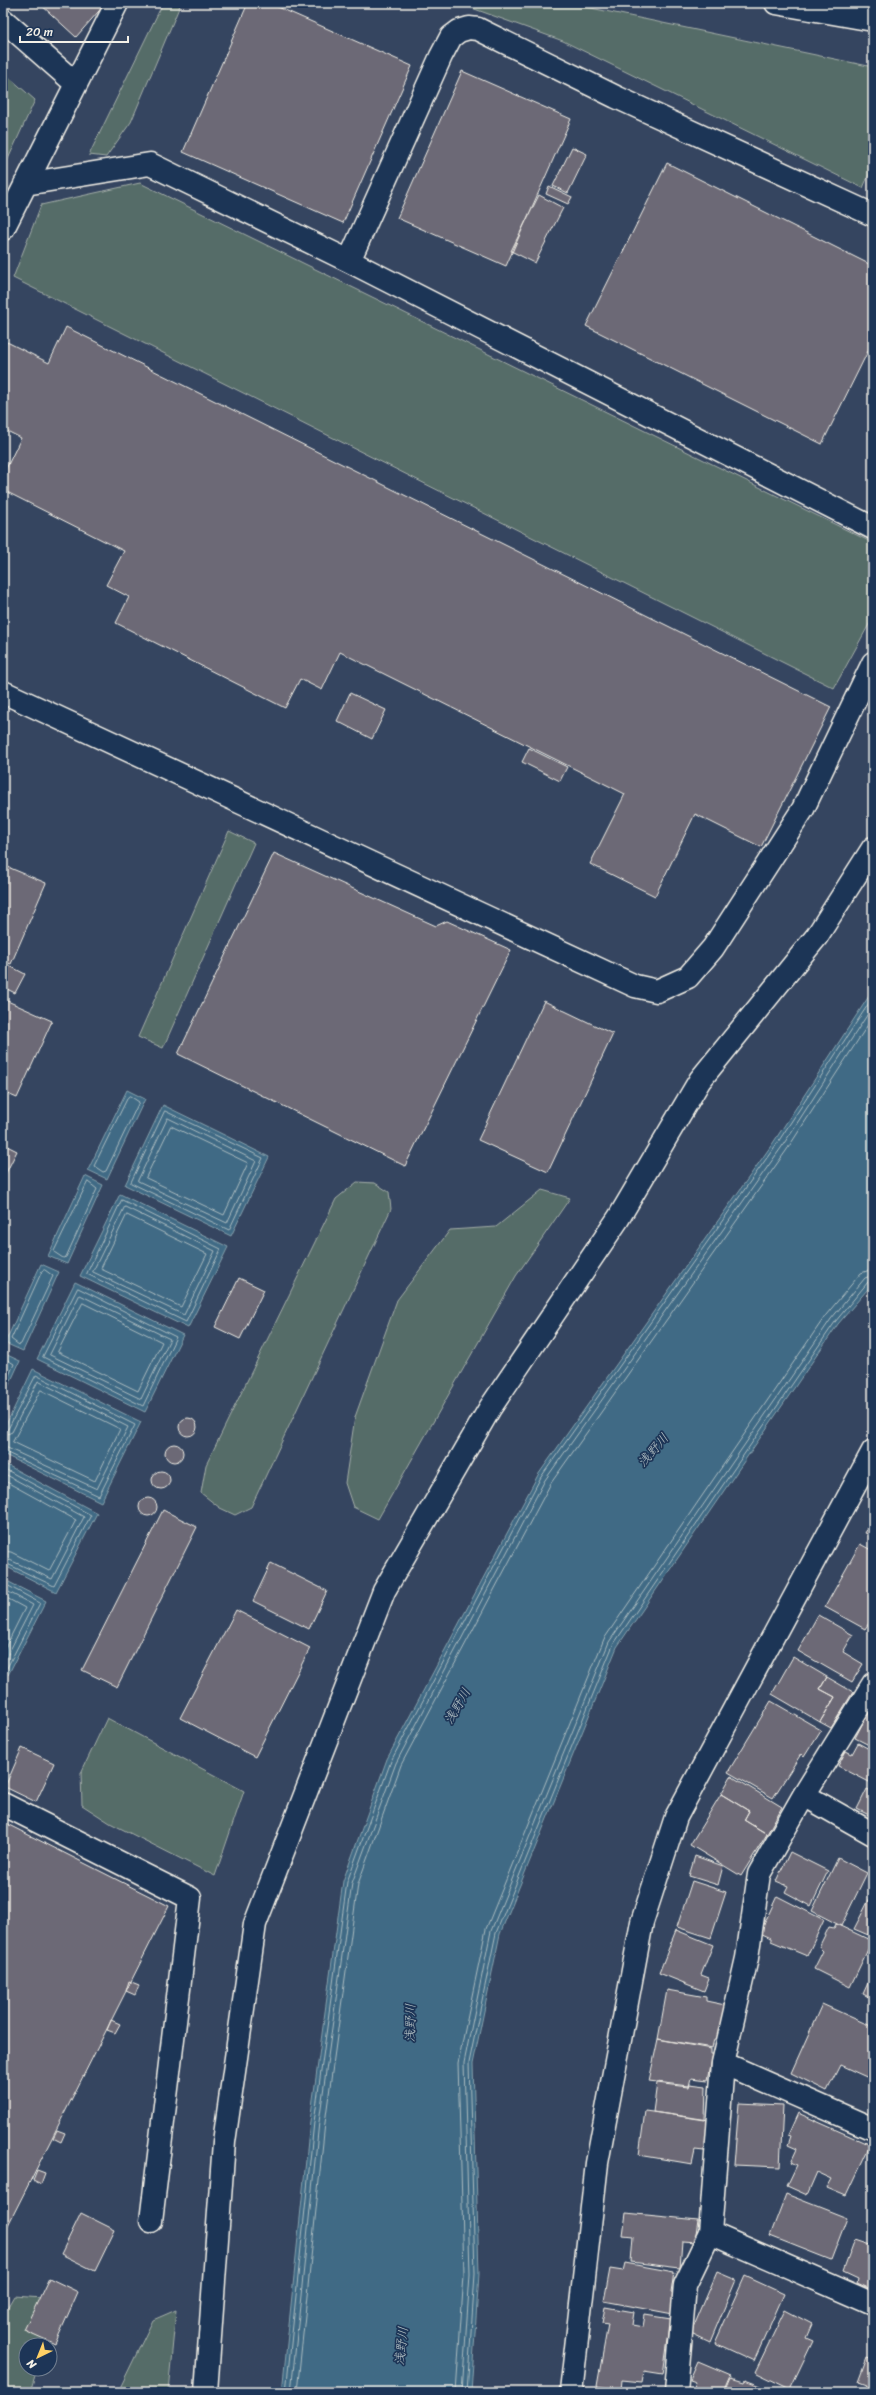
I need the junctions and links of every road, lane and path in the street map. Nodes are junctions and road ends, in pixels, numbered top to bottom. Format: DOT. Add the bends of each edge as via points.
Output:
graph roads {
  1 [pos="117,3"];
  2 [pos="776,3"];
  3 [pos="3,20"];
  4 [pos="873,20"];
  5 [pos="75,83"];
  6 [pos="26,184"];
  7 [pos="873,215"];
  8 [pos="3,229"];
  9 [pos="349,261"];
  10 [pos="873,528"];
  11 [pos="873,663"];
  12 [pos="3,692"];
  13 [pos="873,848"];
  14 [pos="873,1451"];
  15 [pos="873,1684"];
  16 [pos="804,1795"];
  17 [pos="3,1804"];
  18 [pos="873,1834"];
  19 [pos="723,2063"];
  20 [pos="873,2129"];
  21 [pos="151,2221"];
  22 [pos="710,2233"];
  23 [pos="873,2304"];
  24 [pos="206,2392"];
  25 [pos="571,2392"];
  26 [pos="676,2392"];
  1 -- 5 [label="street"];
  2 -- 4 [label="street"];
  3 -- 5 [label="street"];
  5 -- 6 [label="street"];
  6 -- 8 [label="street"];
  6 -- 9 [label="street" via="150,164"];
  7 -- 9 [label="street" via="616,97 495,36 469,28 451,37 441,56"];
  9 -- 10 [label="street"];
  11 -- 12 [label="street" via="803,809 713,948 688,977 657,991 634,986"];
  13 -- 24 [label="street" via="817,936 700,1080 618,1219 490,1408 384,1591 255,1924 224,2142"];
  14 -- 25 [label="street" via="676,1817 647,1907 597,2163"];
  15 -- 16 [label="street"];
  16 -- 18 [label="street"];
  16 -- 19 [label="street" via="759,1874 748,1958"];
  17 -- 21 [label="street" via="190,1898"];
  19 -- 20 [label="street"];
  19 -- 22 [label="street"];
  22 -- 23 [label="street"];
  22 -- 26 [label="street" via="685,2286"];
}
